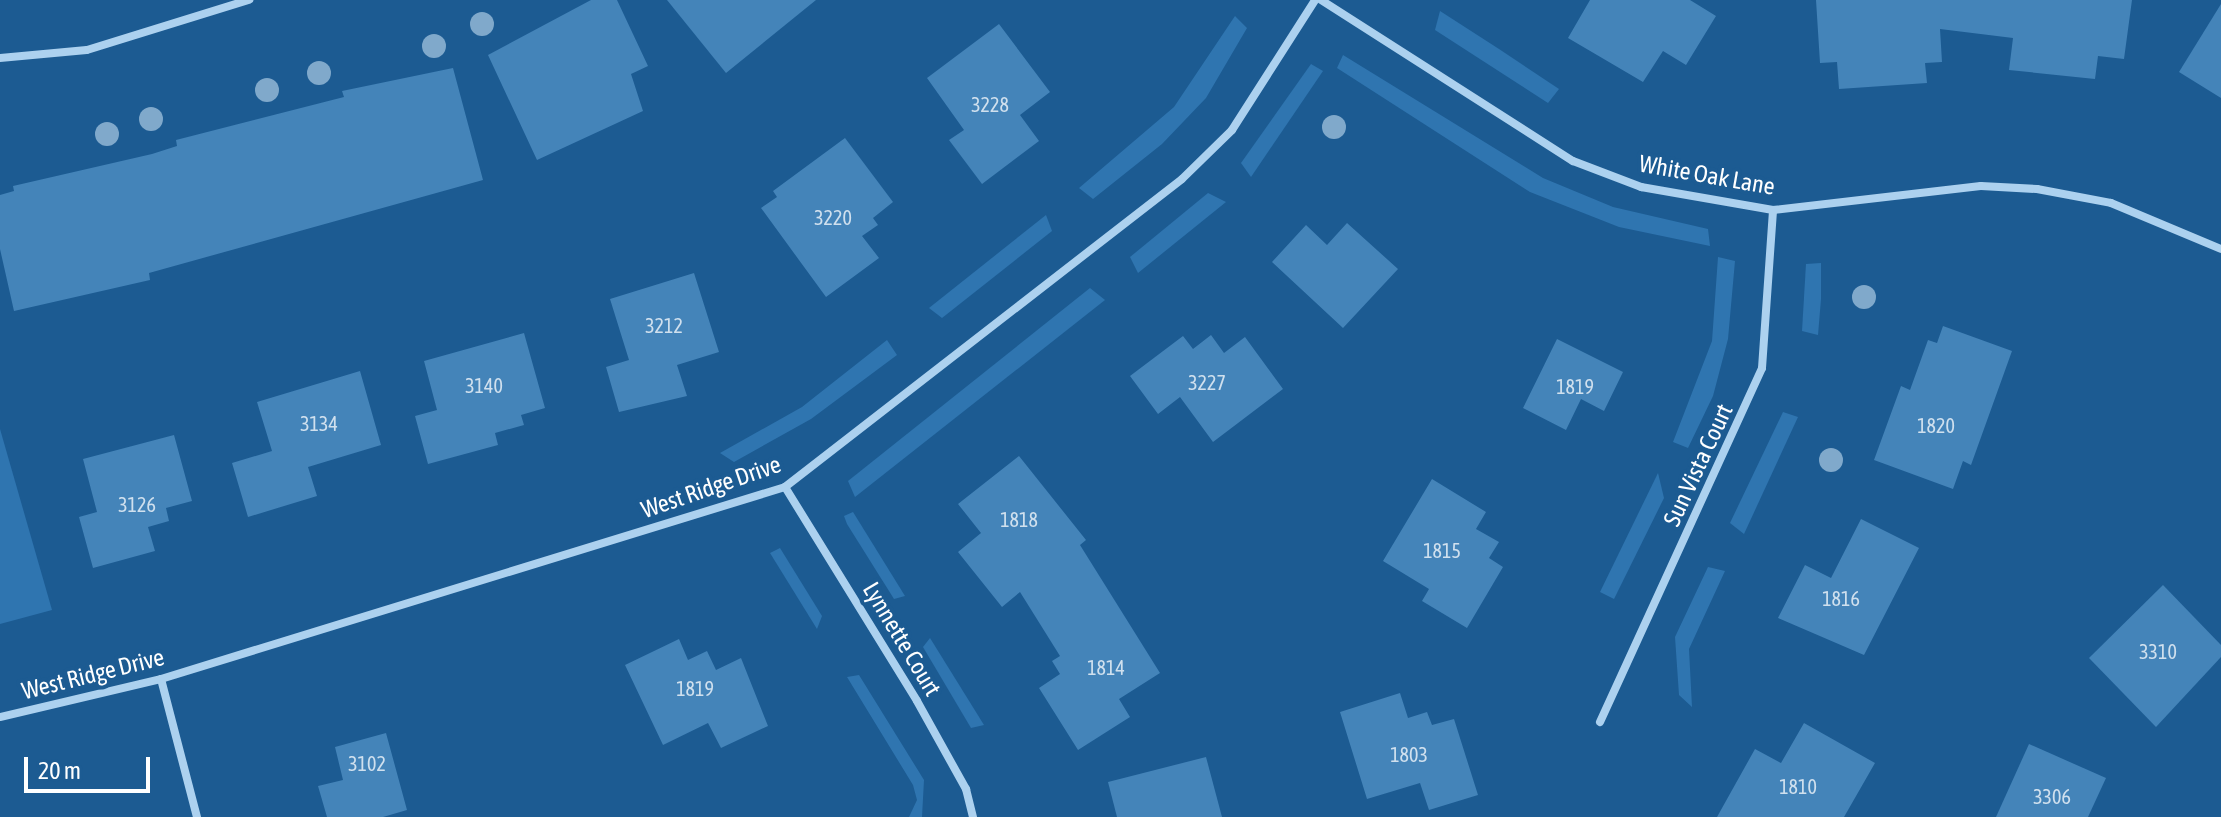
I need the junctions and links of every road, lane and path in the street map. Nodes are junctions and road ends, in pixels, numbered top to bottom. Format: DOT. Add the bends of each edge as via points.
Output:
graph roads {
  1 [pos="249,0"];
  2 [pos="1318,0"];
  3 [pos="0,58"];
  4 [pos="1773,210"];
  5 [pos="2221,249"];
  6 [pos="785,487"];
  7 [pos="161,679"];
  8 [pos="0,717"];
  9 [pos="1600,722"];
  10 [pos="197,817"];
  11 [pos="973,817"];
  1 -- 3 [label="street" via="87,50"];
  2 -- 4 [label="street, White Oak Lane" via="1573,161 1641,187"];
  2 -- 6 [label="street, West Ridge Drive" via="1232,130 1182,179"];
  4 -- 5 [label="street, White Oak Lane" via="1981,186 2037,189 2111,203"];
  4 -- 9 [label="street, Sun Vista Court" via="1762,368"];
  6 -- 7 [label="street, West Ridge Drive"];
  6 -- 11 [label="street, Lynnette Court" via="917,701 966,789"];
  7 -- 8 [label="street, West Ridge Drive"];
  7 -- 10 [label="street"];
}
